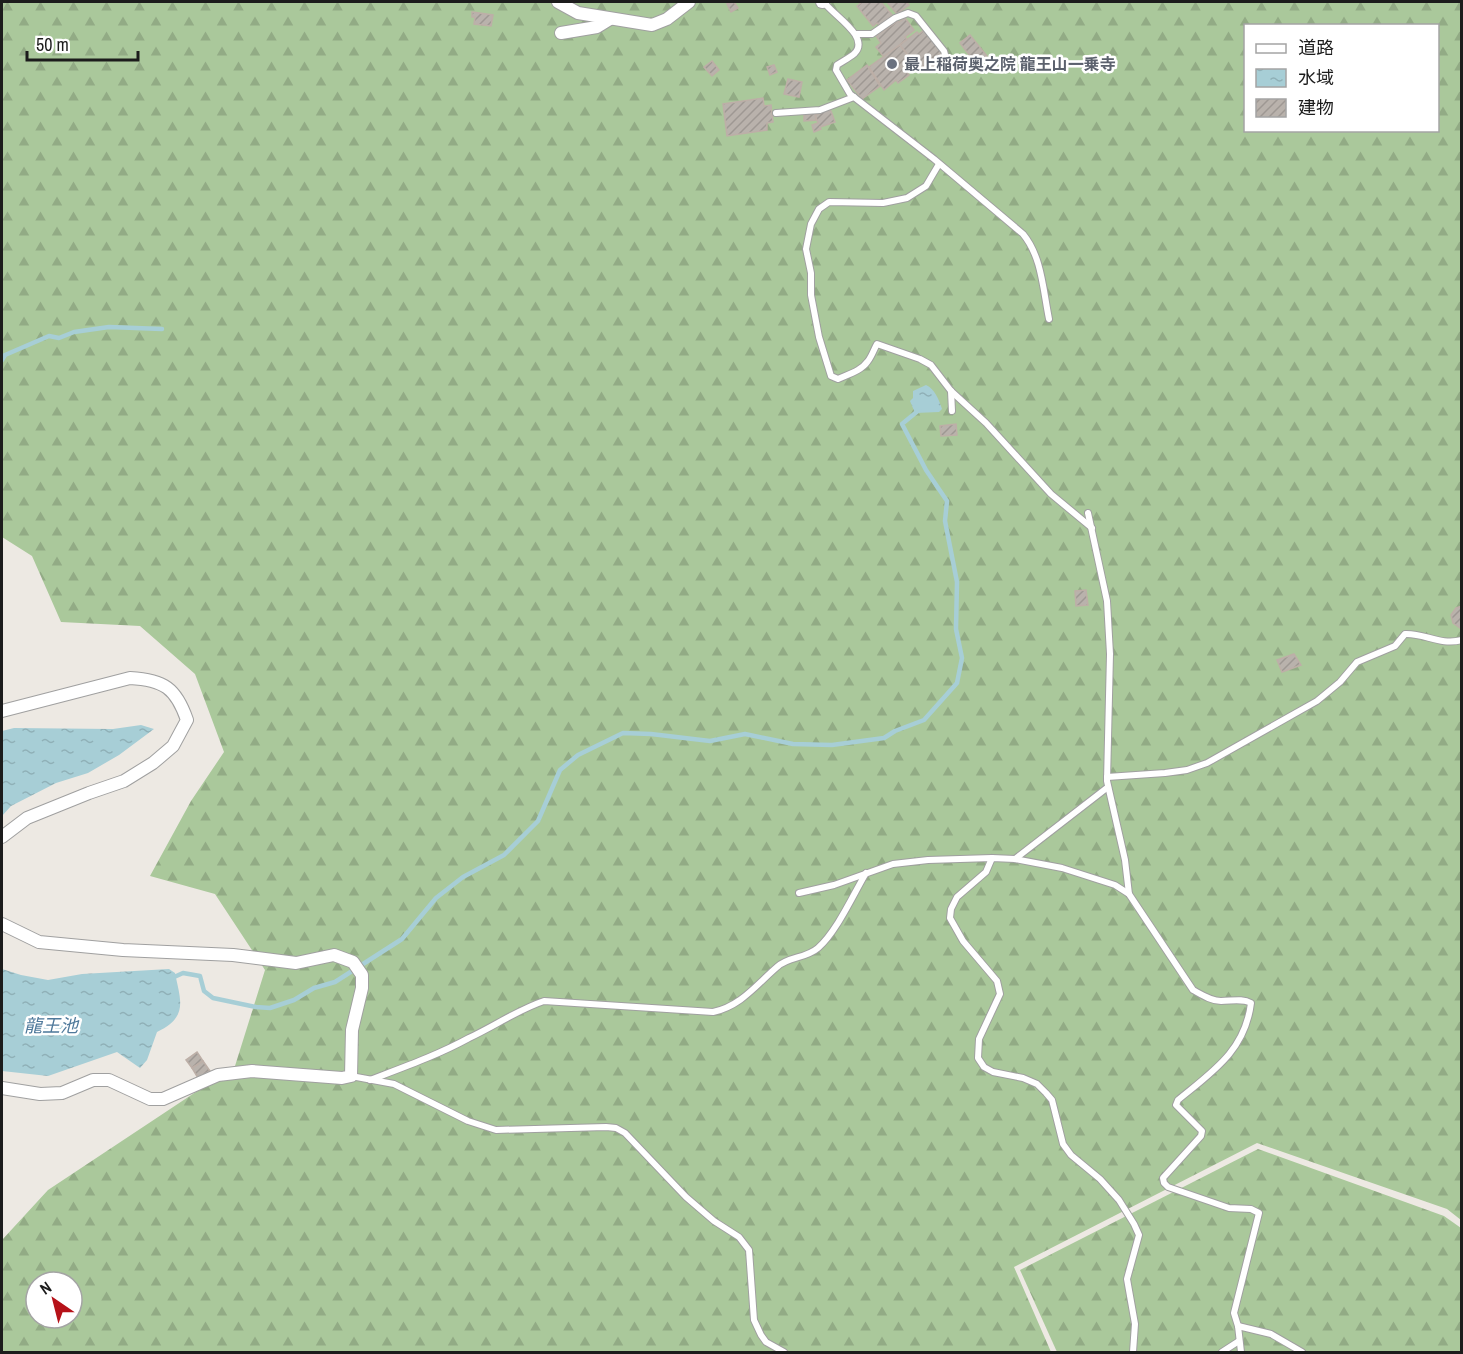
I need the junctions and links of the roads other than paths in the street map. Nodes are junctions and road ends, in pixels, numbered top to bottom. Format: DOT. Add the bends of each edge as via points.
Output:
graph roads {
  1 [pos="558,2"];
  2 [pos="689,2"];
  3 [pos="823,2"];
  4 [pos="610,19"];
  5 [pos="561,33"];
  6 [pos="856,34"];
  7 [pos="948,65"];
  8 [pos="854,97"];
  9 [pos="776,113"];
  10 [pos="939,164"];
  11 [pos="1049,319"];
  12 [pos="951,391"];
  13 [pos="952,411"];
  14 [pos="1088,513"];
  15 [pos="1092,528"];
  16 [pos="1461,640"];
  17 [pos="2,711"];
  18 [pos="1107,777"];
  19 [pos="1108,787"];
  20 [pos="2,837"];
  21 [pos="992,858"];
  22 [pos="1015,859"];
  23 [pos="866,873"];
  24 [pos="799,894"];
  25 [pos="1129,894"];
  26 [pos="2,924"];
  27 [pos="351,1076"];
  28 [pos="370,1080"];
  29 [pos="2,1088"];
  30 [pos="1238,1326"];
  31 [pos="1239,1341"];
  32 [pos="784,1353"];
  33 [pos="1132,1353"];
  34 [pos="1222,1353"];
  35 [pos="1241,1353"];
  36 [pos="1302,1353"];
  1 -- 4 [label="street" via="578,13"];
  2 -- 4 [label="street" via="652,25"];
  3 -- 6 [label="lane"];
  4 -- 5 [label="street" via="597,27"];
  6 -- 7 [label="lane" via="872,34 908,13 916,16 944,51"];
  6 -- 8 [label="lane" via="855,53 837,65 836,70"];
  8 -- 9 [label="lane" via="820,110"];
  8 -- 10 [label="lane"];
  10 -- 11 [label="lane" via="1033,246"];
  10 -- 12 [label="lane" via="926,186 907,198 883,203 829,202 819,209 811,224 806,249 819,337 831,376 838,379 860,369 870,360 877,344 882,344 931,365"];
  12 -- 13 [label="lane"];
  12 -- 15 [label="lane" via="1051,494"];
  14 -- 15 [label="lane"];
  15 -- 18 [label="lane" via="1107,601"];
  16 -- 18 [label="lane" via="1405,634 1387,651 1357,662 1317,701 1207,763 1166,773"];
  17 -- 20 [label="street" via="130,678 168,687 182,704 187,720 173,746 153,763 124,781 27,818"];
  18 -- 19 [label="lane"];
  19 -- 22 [label="lane"];
  19 -- 25 [label="lane"];
  21 -- 22 [label="lane"];
  21 -- 23 [label="lane" via="893,864"];
  21 -- 33 [label="lane" via="986,872 957,897 950,918 963,941 997,981 1000,994 979,1039 978,1058 993,1072 1023,1078 1046,1092 1052,1100 1063,1144 1119,1200 1134,1224 1139,1235 1127,1279 1135,1324"];
  22 -- 25 [label="lane" via="1062,868 1115,885"];
  23 -- 24 [label="lane"];
  23 -- 28 [label="lane" via="820,946 806,957 779,965 728,1009 713,1012 544,1001 469,1039"];
  25 -- 30 [label="lane" via="1193,990 1205,998 1251,1003 1250,1018 1226,1060 1178,1100 1176,1105 1202,1131 1163,1178 1168,1187 1229,1208 1259,1213 1234,1313"];
  26 -- 27 [label="street" via="39,942 296,963 334,955 353,962 362,975 362,988 352,1030"];
  27 -- 28 [label="lane"];
  27 -- 29 [label="street" via="252,1071 218,1075 163,1099 150,1099 109,1080 93,1080 62,1093"];
  28 -- 32 [label="lane" via="394,1084 468,1121 496,1130 606,1127 625,1133 686,1197 739,1237 749,1250 754,1320 766,1342"];
  30 -- 31 [label="lane"];
  30 -- 36 [label="lane" via="1271,1334"];
  31 -- 34 [label="lane"];
  31 -- 35 [label="lane"];
}
